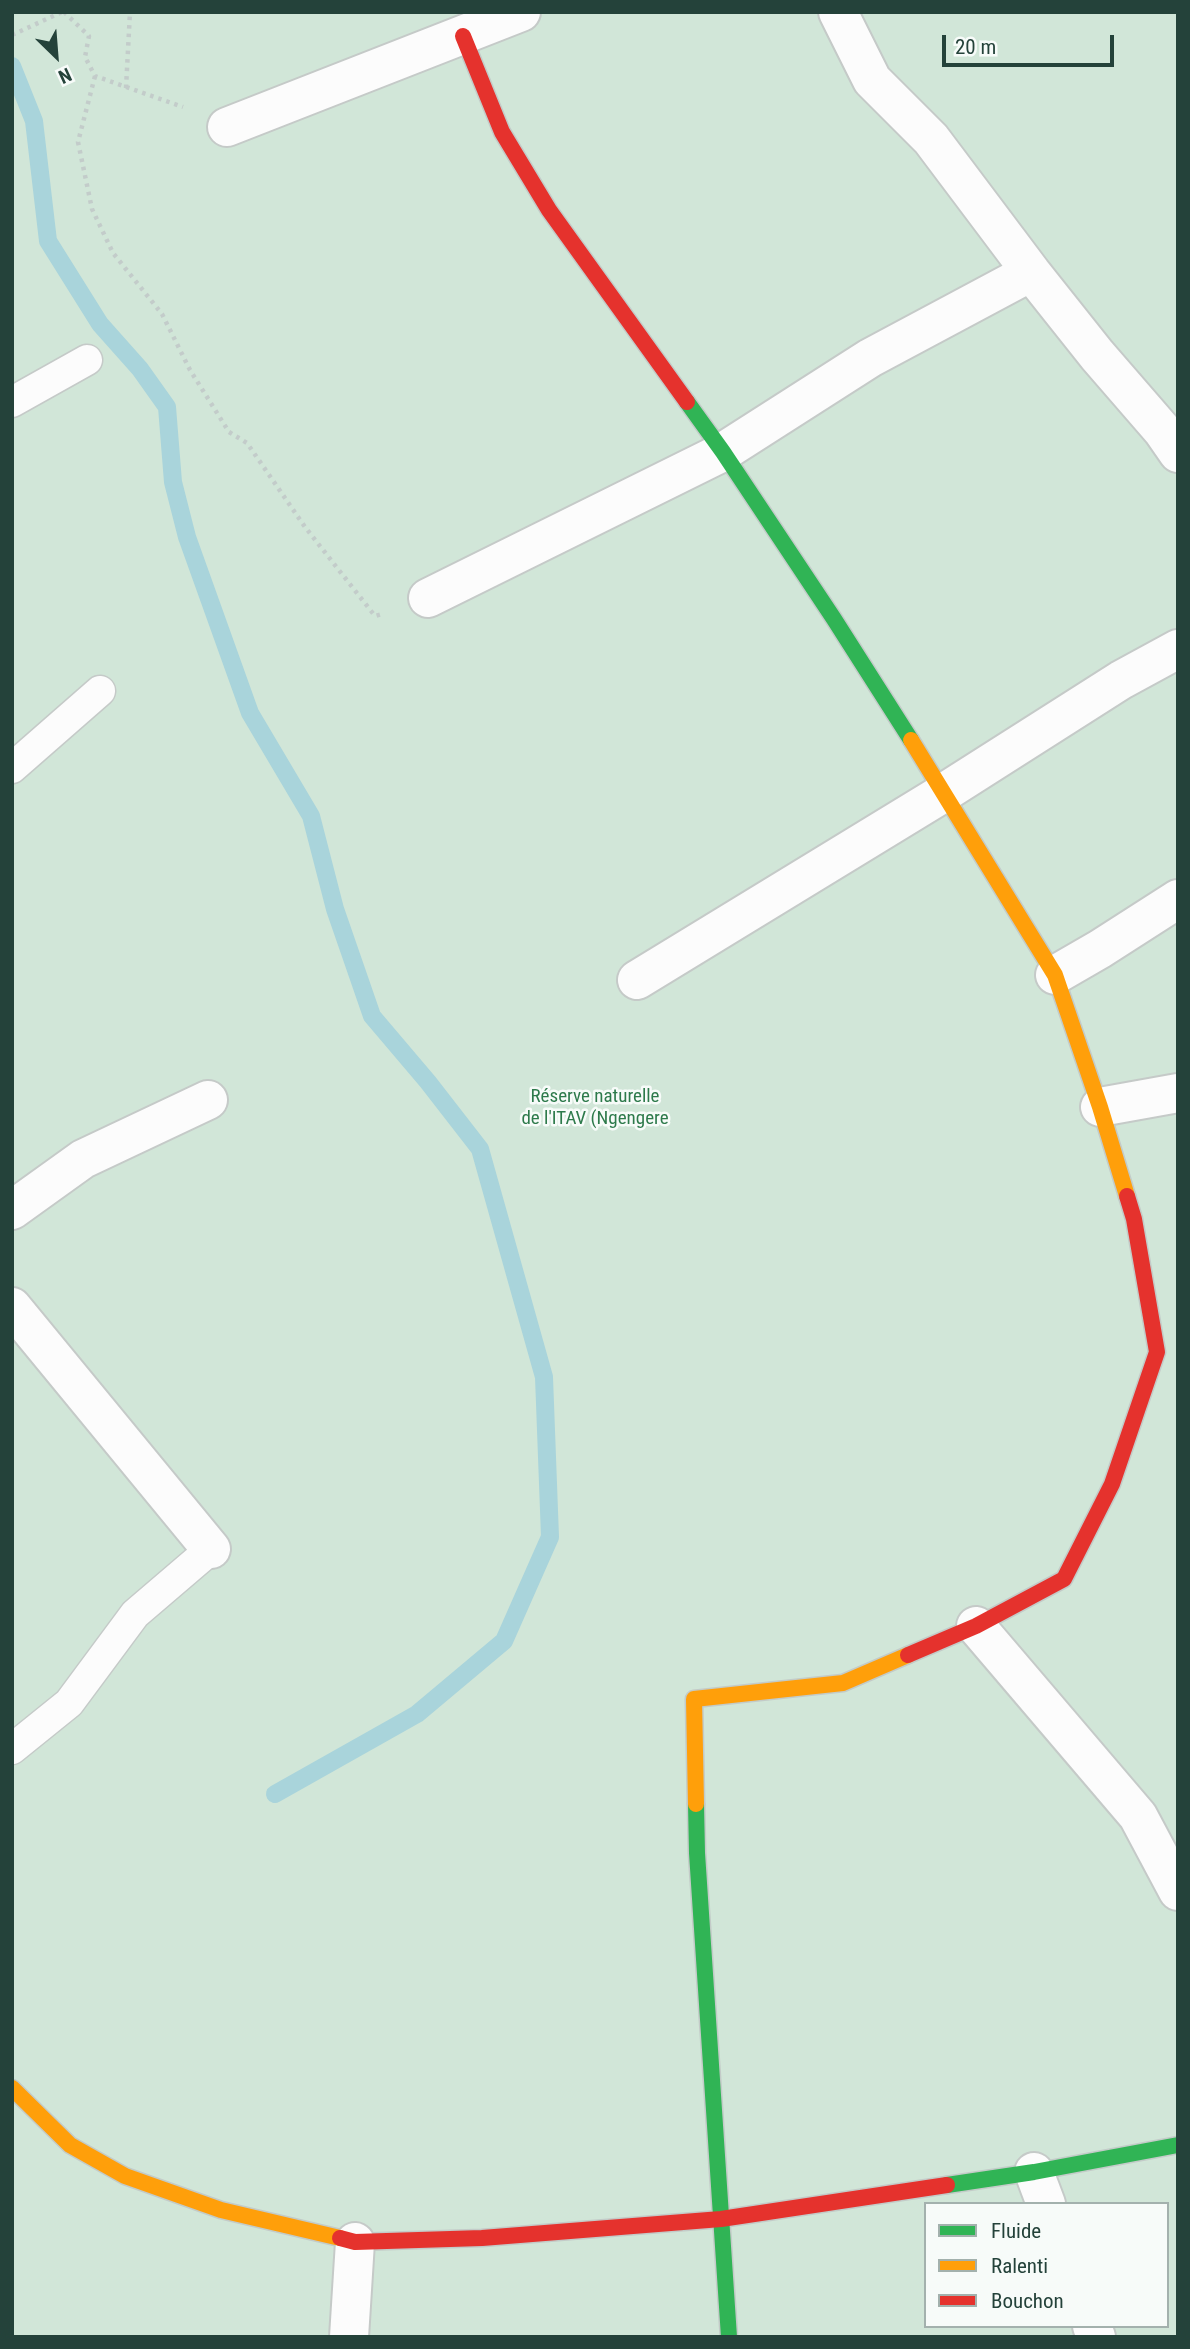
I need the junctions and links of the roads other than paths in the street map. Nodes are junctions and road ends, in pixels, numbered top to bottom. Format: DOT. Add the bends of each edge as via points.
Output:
graph roads {
  1 [pos="521,12"];
  2 [pos="838,12"];
  3 [pos="463,36"];
  4 [pos="227,127"];
  5 [pos="1031,272"];
  6 [pos="87,360"];
  7 [pos="12,402"];
  8 [pos="723,452"];
  9 [pos="1178,453"];
  10 [pos="428,598"];
  11 [pos="1178,649"];
  12 [pos="100,691"];
  13 [pos="12,768"];
  14 [pos="945,792"];
  15 [pos="1178,898"];
  16 [pos="1055,975"];
  17 [pos="637,980"];
  18 [pos="1178,1093"];
  19 [pos="208,1100"];
  20 [pos="1100,1107"];
  21 [pos="12,1210"];
  22 [pos="12,1307"];
  23 [pos="1167,1353"];
  24 [pos="211,1549"];
  25 [pos="976,1626"];
  26 [pos="12,1749"];
  27 [pos="1178,1891"];
  28 [pos="12,2088"];
  29 [pos="1178,2145"];
  30 [pos="1040,2188"];
  31 [pos="721,2219"];
  32 [pos="355,2242"];
  33 [pos="349,2337"];
  34 [pos="729,2337"];
  1 -- 3 [label="street"];
  2 -- 5 [label="street" via="872,80 931,139"];
  3 -- 4 [label="street"];
  3 -- 8 [label="street" via="502,132 549,210"];
  5 -- 8 [label="street" via="870,358"];
  5 -- 9 [label="street"];
  6 -- 7 [label="lane"];
  8 -- 10 [label="street"];
  8 -- 14 [label="street"];
  11 -- 14 [label="street"];
  12 -- 13 [label="lane"];
  14 -- 16 [label="street"];
  14 -- 17 [label="street"];
  15 -- 16 [label="street"];
  16 -- 20 [label="street"];
  18 -- 20 [label="street"];
  19 -- 21 [label="street" via="83,1159"];
  20 -- 23 [label="street"];
  22 -- 24 [label="street"];
  23 -- 25 [label="street" via="1112,1484 1065,1579"];
  24 -- 26 [label="lane" via="135,1614 69,1703"];
  25 -- 27 [label="street" via="1138,1816"];
  25 -- 31 [label="street" via="843,1683 694,1699 697,1853"];
  28 -- 32 [label="street" via="70,2145 125,2176 221,2210"];
  29 -- 30 [label="street"];
  30 -- 31 [label="street"];
  31 -- 32 [label="street" via="482,2238"];
  31 -- 34 [label="street"];
  32 -- 33 [label="street"];
}
